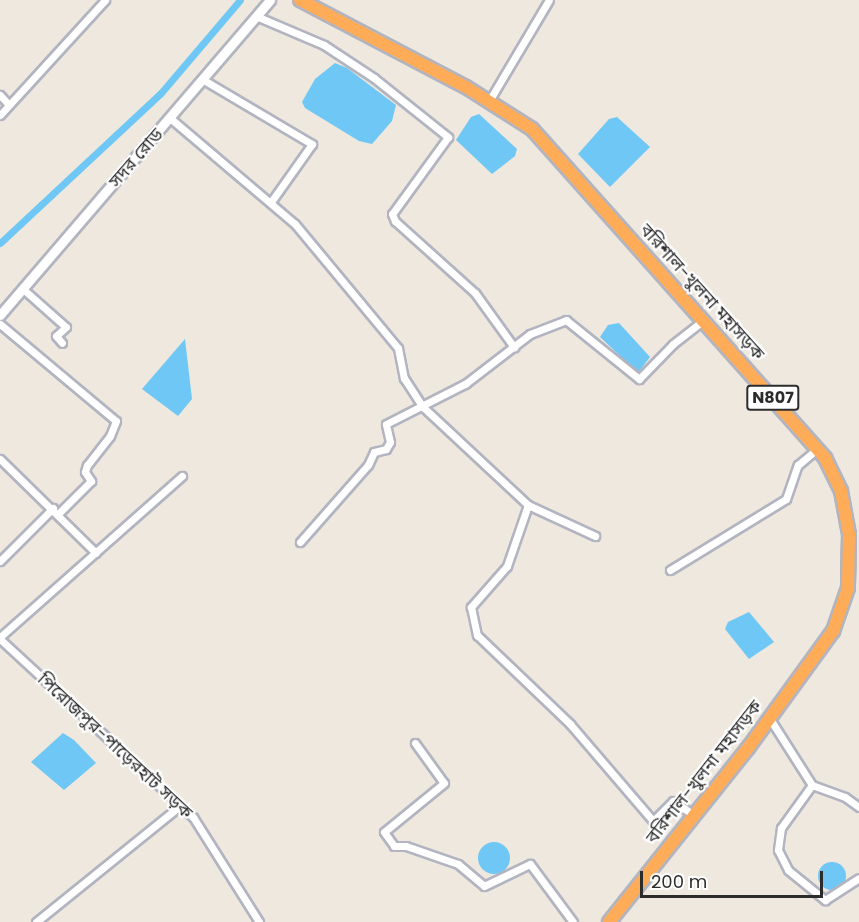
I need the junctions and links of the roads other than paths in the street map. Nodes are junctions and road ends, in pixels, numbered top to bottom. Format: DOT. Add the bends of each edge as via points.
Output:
graph roads {
  1 [pos="105,0"];
  2 [pos="270,0"];
  3 [pos="549,0"];
  4 [pos="307,2"];
  5 [pos="256,16"];
  6 [pos="202,79"];
  7 [pos="0,95"];
  8 [pos="489,101"];
  9 [pos="9,105"];
  10 [pos="0,115"];
  11 [pos="170,118"];
  12 [pos="272,202"];
  13 [pos="23,289"];
  14 [pos="0,315"];
  15 [pos="704,320"];
  16 [pos="0,324"];
  17 [pos="62,343"];
  18 [pos="514,347"];
  19 [pos="423,407"];
  20 [pos="817,449"];
  21 [pos="0,459"];
  22 [pos="182,476"];
  23 [pos="528,505"];
  24 [pos="56,511"];
  25 [pos="595,536"];
  26 [pos="300,542"];
  27 [pos="96,554"];
  28 [pos="0,561"];
  29 [pos="670,570"];
  30 [pos="0,638"];
  31 [pos="770,719"];
  32 [pos="415,743"];
  33 [pos="812,785"];
  34 [pos="180,806"];
  35 [pos="859,807"];
  36 [pos="694,814"];
  37 [pos="859,878"];
  38 [pos="36,922"];
  39 [pos="259,922"];
  40 [pos="573,922"];
  41 [pos="609,922"];
  1 -- 9 [label="street"];
  2 -- 5 [label="street, সদর রোড"];
  3 -- 8 [label="street"];
  4 -- 8 [label="highway, বরিশাল-খুলনা মহাসড়ক / N807"];
  5 -- 6 [label="street, সদর রোড"];
  5 -- 18 [label="street" via="324,45 374,78 448,137 392,214 395,221 475,293"];
  6 -- 11 [label="street, সদর রোড"];
  6 -- 12 [label="street" via="312,144"];
  7 -- 9 [label="street"];
  8 -- 15 [label="highway, বরিশাল-খুলনা মহাসড়ক / N807" via="532,129"];
  9 -- 10 [label="street"];
  11 -- 12 [label="street" via="215,159"];
  11 -- 13 [label="street, সদর রোড"];
  12 -- 19 [label="street" via="295,224 398,348 404,378"];
  13 -- 14 [label="street, সদর রোড"];
  13 -- 17 [label="street" via="66,327 56,336"];
  15 -- 18 [label="street" via="673,344 639,379 566,320 547,325"];
  15 -- 20 [label="highway, বরিশাল-খুলনা মহাসড়ক / N807"];
  16 -- 24 [label="street" via="116,421 110,436 87,465 85,472 91,481"];
  18 -- 19 [label="street" via="485,371"];
  19 -- 23 [label="street"];
  19 -- 26 [label="street" via="386,424 390,442 386,449 374,452 368,465"];
  20 -- 29 [label="street" via="798,465 786,499"];
  20 -- 31 [label="highway, বরিশাল-খুলনা মহাসড়ক / N807" via="841,491 849,534 848,588 833,631"];
  21 -- 24 [label="street"];
  22 -- 27 [label="street"];
  23 -- 25 [label="street"];
  23 -- 36 [label="street" via="507,566 471,607 477,635 570,724 652,822 673,801"];
  24 -- 27 [label="street"];
  24 -- 28 [label="street"];
  27 -- 30 [label="street"];
  30 -- 34 [label="street, পিরোজপুর-পাড়েরহাট সড়ক"];
  31 -- 33 [label="street"];
  31 -- 36 [label="highway, বরিশাল-খুলনা মহাসড়ক / N807"];
  32 -- 40 [label="street" via="444,783 384,832 394,846 406,846 458,864 484,886 530,864"];
  33 -- 35 [label="street" via="845,797"];
  33 -- 37 [label="street" via="781,828 778,850 788,870 825,900"];
  34 -- 38 [label="street"];
  34 -- 39 [label="street, পিরোজপুর-পাড়েরহাট সড়ক" via="193,817"];
  36 -- 41 [label="highway, বরিশাল-খুলনা মহাসড়ক / N807"];
}
